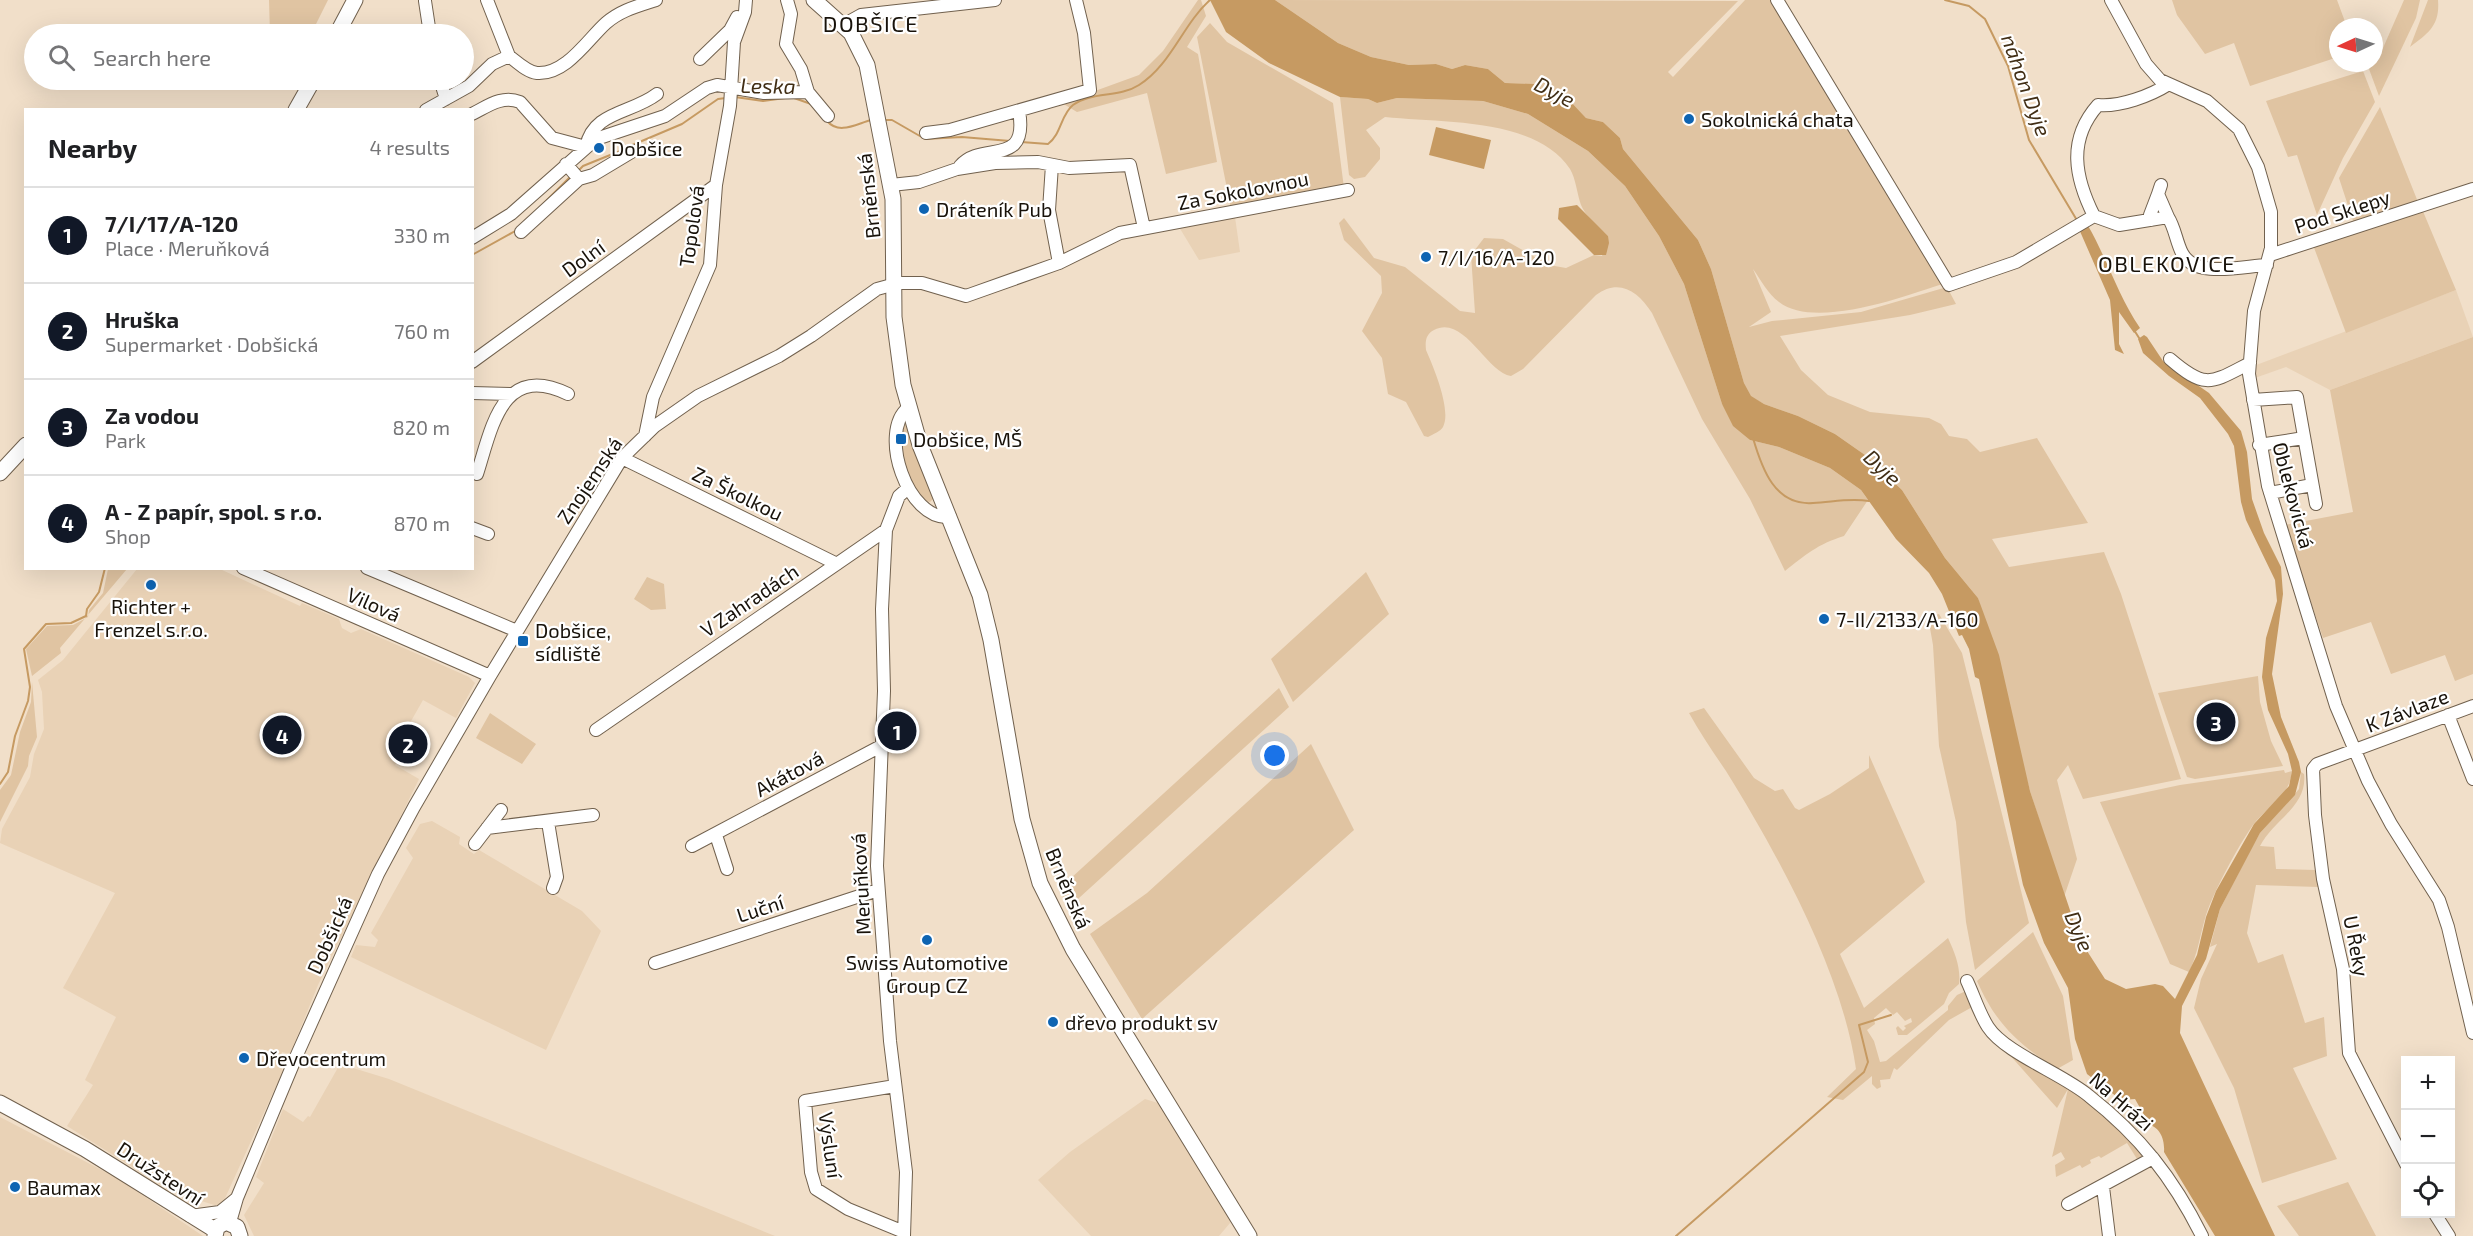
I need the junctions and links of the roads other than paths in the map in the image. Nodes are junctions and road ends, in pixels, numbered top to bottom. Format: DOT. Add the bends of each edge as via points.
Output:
graph roads {
  1 [pos="355,0"];
  2 [pos="487,0"];
  3 [pos="656,0"];
  4 [pos="787,0"];
  5 [pos="814,0"];
  6 [pos="995,0"];
  7 [pos="1076,0"];
  8 [pos="1777,0"];
  9 [pos="2111,0"];
  10 [pos="425,1"];
  11 [pos="746,4"];
  12 [pos="342,24"];
  13 [pos="428,24"];
  14 [pos="843,25"];
  15 [pos="509,56"];
  16 [pos="700,58"];
  17 [pos="474,81"];
  18 [pos="2169,84"];
  19 [pos="307,90"];
  20 [pos="443,90"];
  21 [pos="462,90"];
  22 [pos="808,92"];
  23 [pos="657,94"];
  24 [pos="729,94"];
  25 [pos="446,99"];
  26 [pos="297,108"];
  27 [pos="430,108"];
  28 [pos="1019,111"];
  29 [pos="474,113"];
  30 [pos="828,116"];
  31 [pos="926,133"];
  32 [pos="586,147"];
  33 [pos="633,151"];
  34 [pos="1052,165"];
  35 [pos="957,169"];
  36 [pos="573,172"];
  37 [pos="891,184"];
  38 [pos="716,185"];
  39 [pos="2473,189"];
  40 [pos="1348,190"];
  41 [pos="2168,217"];
  42 [pos="2151,220"];
  43 [pos="2086,222"];
  44 [pos="1144,228"];
  45 [pos="521,232"];
  46 [pos="474,237"];
  47 [pos="2268,260"];
  48 [pos="1059,263"];
  49 [pos="893,285"];
  50 [pos="2170,359"];
  51 [pos="474,361"];
  52 [pos="2250,363"];
  53 [pos="474,393"];
  54 [pos="511,394"];
  55 [pos="568,394"];
  56 [pos="491,395"];
  57 [pos="2253,400"];
  58 [pos="908,408"];
  59 [pos="498,410"];
  60 [pos="645,436"];
  61 [pos="2304,438"];
  62 [pos="2259,445"];
  63 [pos="24,447"];
  64 [pos="622,458"];
  65 [pos="0,473"];
  66 [pos="477,474"];
  67 [pos="2312,485"];
  68 [pos="907,489"];
  69 [pos="2270,493"];
  70 [pos="2316,504"];
  71 [pos="950,517"];
  72 [pos="474,529"];
  73 [pos="886,530"];
  74 [pos="488,534"];
  75 [pos="837,564"];
  76 [pos="248,570"];
  77 [pos="387,572"];
  78 [pos="517,631"];
  79 [pos="490,676"];
  80 [pos="2473,706"];
  81 [pos="2448,715"];
  82 [pos="596,730"];
  83 [pos="881,747"];
  84 [pos="2355,750"];
  85 [pos="2473,779"];
  86 [pos="501,810"];
  87 [pos="593,815"];
  88 [pos="548,822"];
  89 [pos="487,828"];
  90 [pos="716,835"];
  91 [pos="475,844"];
  92 [pos="693,846"];
  93 [pos="728,869"];
  94 [pos="553,888"];
  95 [pos="878,890"];
  96 [pos="655,963"];
  97 [pos="1967,981"];
  98 [pos="2473,1033"];
  99 [pos="896,1086"];
  100 [pos="0,1102"];
  101 [pos="2401,1154"];
  102 [pos="2153,1158"];
  103 [pos="2103,1187"];
  104 [pos="237,1198"];
  105 [pos="2068,1204"];
  106 [pos="190,1216"];
  107 [pos="2438,1218"];
  108 [pos="230,1222"];
  109 [pos="215,1233"];
  110 [pos="904,1234"];
  111 [pos="240,1236"];
  112 [pos="1248,1236"];
  113 [pos="2109,1236"];
  114 [pos="2202,1236"];
  115 [pos="2449,1236"];
  1 -- 12 [label="main road"];
  2 -- 15 [label="street"];
  3 -- 15 [label="street" via="621,12 578,54 543,72 531,71"];
  4 -- 22 [label="street" via="791,14 786,44 801,69"];
  5 -- 14 [label="main road, Brněnská"];
  6 -- 14 [label="street" via="861,15"];
  7 -- 28 [label="street" via="1090,90"];
  8 -- 43 [label="street" via="1949,285 2003,268"];
  9 -- 18 [label="street, Oblekovická" via="2146,64"];
  10 -- 13 [label="street"];
  11 -- 16 [label="street" via="730,30"];
  11 -- 24 [label="street, Topolová" via="734,42"];
  14 -- 37 [label="main road, Brněnská" via="866,59"];
  15 -- 17 [label="street" via="492,64"];
  18 -- 43 [label="street" via="2141,97 2110,106 2098,105 2090,115 2077,151 2076,167"];
  18 -- 47 [label="street, Oblekovická" via="2207,101 2239,129 2258,167 2271,212"];
  19 -- 26 [label="main road"];
  20 -- 25 [label="street"];
  21 -- 25 [label="street"];
  22 -- 24 [label="street"];
  22 -- 30 [label="street"];
  23 -- 32 [label="street" via="644,104 606,117 588,133"];
  24 -- 32 [label="street" via="717,85 707,88 665,116 596,139"];
  24 -- 38 [label="street, Topolová"];
  25 -- 27 [label="street"];
  28 -- 31 [label="street"];
  28 -- 35 [label="street" via="1022,128 1017,141 1004,150 965,160"];
  29 -- 32 [label="street" via="493,102 513,99 552,138"];
  32 -- 36 [label="street"];
  33 -- 36 [label="street" via="592,175"];
  34 -- 35 [label="street" via="995,163"];
  34 -- 44 [label="street" via="1130,165"];
  34 -- 48 [label="street" via="1049,210"];
  35 -- 37 [label="street" via="923,181"];
  36 -- 45 [label="street"];
  36 -- 46 [label="street"];
  37 -- 49 [label="main road, Brněnská"];
  38 -- 51 [label="street, Dolní"];
  38 -- 60 [label="street, Topolová" via="710,265 653,397"];
  39 -- 47 [label="street, Pod Sklepy"];
  40 -- 44 [label="street, Za Sokolovnou"];
  41 -- 42 [label="street"];
  41 -- 42 [label="street, Pod Sklepy" via="2159,190"];
  41 -- 47 [label="street, Pod Sklepy" via="2182,255 2195,266 2208,268"];
  42 -- 43 [label="street" via="2119,225"];
  44 -- 48 [label="street, Za Sokolovnou" via="1120,233"];
  47 -- 52 [label="street, Oblekovická" via="2254,311"];
  48 -- 49 [label="street, Za Sokolovnou" via="966,296 926,283"];
  49 -- 58 [label="main road, Brněnská" via="897,352"];
  49 -- 60 [label="street, Znojemská" via="868,293 779,356 698,396"];
  50 -- 52 [label="street" via="2193,377 2209,381"];
  52 -- 57 [label="street, Oblekovická"];
  53 -- 56 [label="street"];
  54 -- 55 [label="street" via="540,385"];
  54 -- 56 [label="street"];
  54 -- 59 [label="street"];
  56 -- 59 [label="street"];
  57 -- 61 [label="street" via="2297,397"];
  57 -- 62 [label="street, Oblekovická"];
  58 -- 68 [label="street" via="896,425"];
  58 -- 71 [label="main road, Brněnská"];
  59 -- 66 [label="street"];
  60 -- 64 [label="street, Znojemská"];
  61 -- 62 [label="street"];
  61 -- 67 [label="street"];
  62 -- 69 [label="street, Oblekovická"];
  63 -- 65 [label="main road"];
  64 -- 75 [label="street, Za Školkou"];
  64 -- 78 [label="street, Znojemská"];
  67 -- 69 [label="street"];
  67 -- 70 [label="street"];
  68 -- 71 [label="street" via="930,512"];
  68 -- 73 [label="street" via="899,496"];
  69 -- 84 [label="street, Oblekovická" via="2336,706"];
  71 -- 112 [label="main road, Brněnská" via="983,607 1022,819 1047,900"];
  72 -- 74 [label="street"];
  73 -- 75 [label="street, V Zahradách"];
  73 -- 83 [label="street, Meruňková"];
  75 -- 82 [label="street, V Zahradách"];
  76 -- 79 [label="street, Vilová"];
  77 -- 78 [label="street, Vilová"];
  78 -- 79 [label="street, Znojemská"];
  79 -- 104 [label="street, Dobšická" via="378,874"];
  80 -- 81 [label="street, K Závlaze"];
  81 -- 84 [label="street, K Závlaze"];
  81 -- 85 [label="street"];
  83 -- 90 [label="street, Akátová"];
  83 -- 95 [label="street, Meruňková" via="876,832"];
  84 -- 98 [label="street, Oblekovická" via="2391,824 2439,900"];
  84 -- 101 [label="street, U Řeky" via="2314,766 2315,816 2323,879 2343,969 2349,1053"];
  86 -- 89 [label="street"];
  87 -- 88 [label="street"];
  88 -- 89 [label="street"];
  88 -- 94 [label="street" via="557,877"];
  89 -- 91 [label="street"];
  90 -- 92 [label="street, Akátová"];
  90 -- 93 [label="street"];
  95 -- 96 [label="street, Luční"];
  95 -- 99 [label="street, Meruňková"];
  97 -- 102 [label="street, Na Hrázi" via="1992,1032 2090,1096 2133,1133"];
  99 -- 110 [label="street, Meruňková" via="906,1172"];
  99 -- 110 [label="street, Výsluní" via="806,1101 816,1189 848,1209"];
  100 -- 106 [label="main road, Družstevní" via="85,1149"];
  102 -- 103 [label="street, Na Hrázi"];
  102 -- 114 [label="street, Na Hrázi" via="2183,1197"];
  103 -- 105 [label="street, Na Hrázi"];
  103 -- 113 [label="street"];
  104 -- 106 [label="street" via="220,1212"];
  104 -- 108 [label="street, Dobšická"];
  106 -- 109 [label="main road, Družstevní"];
  107 -- 115 [label="street"];
  108 -- 109 [label="main road" via="223,1223"];
  108 -- 111 [label="main road"];
}
